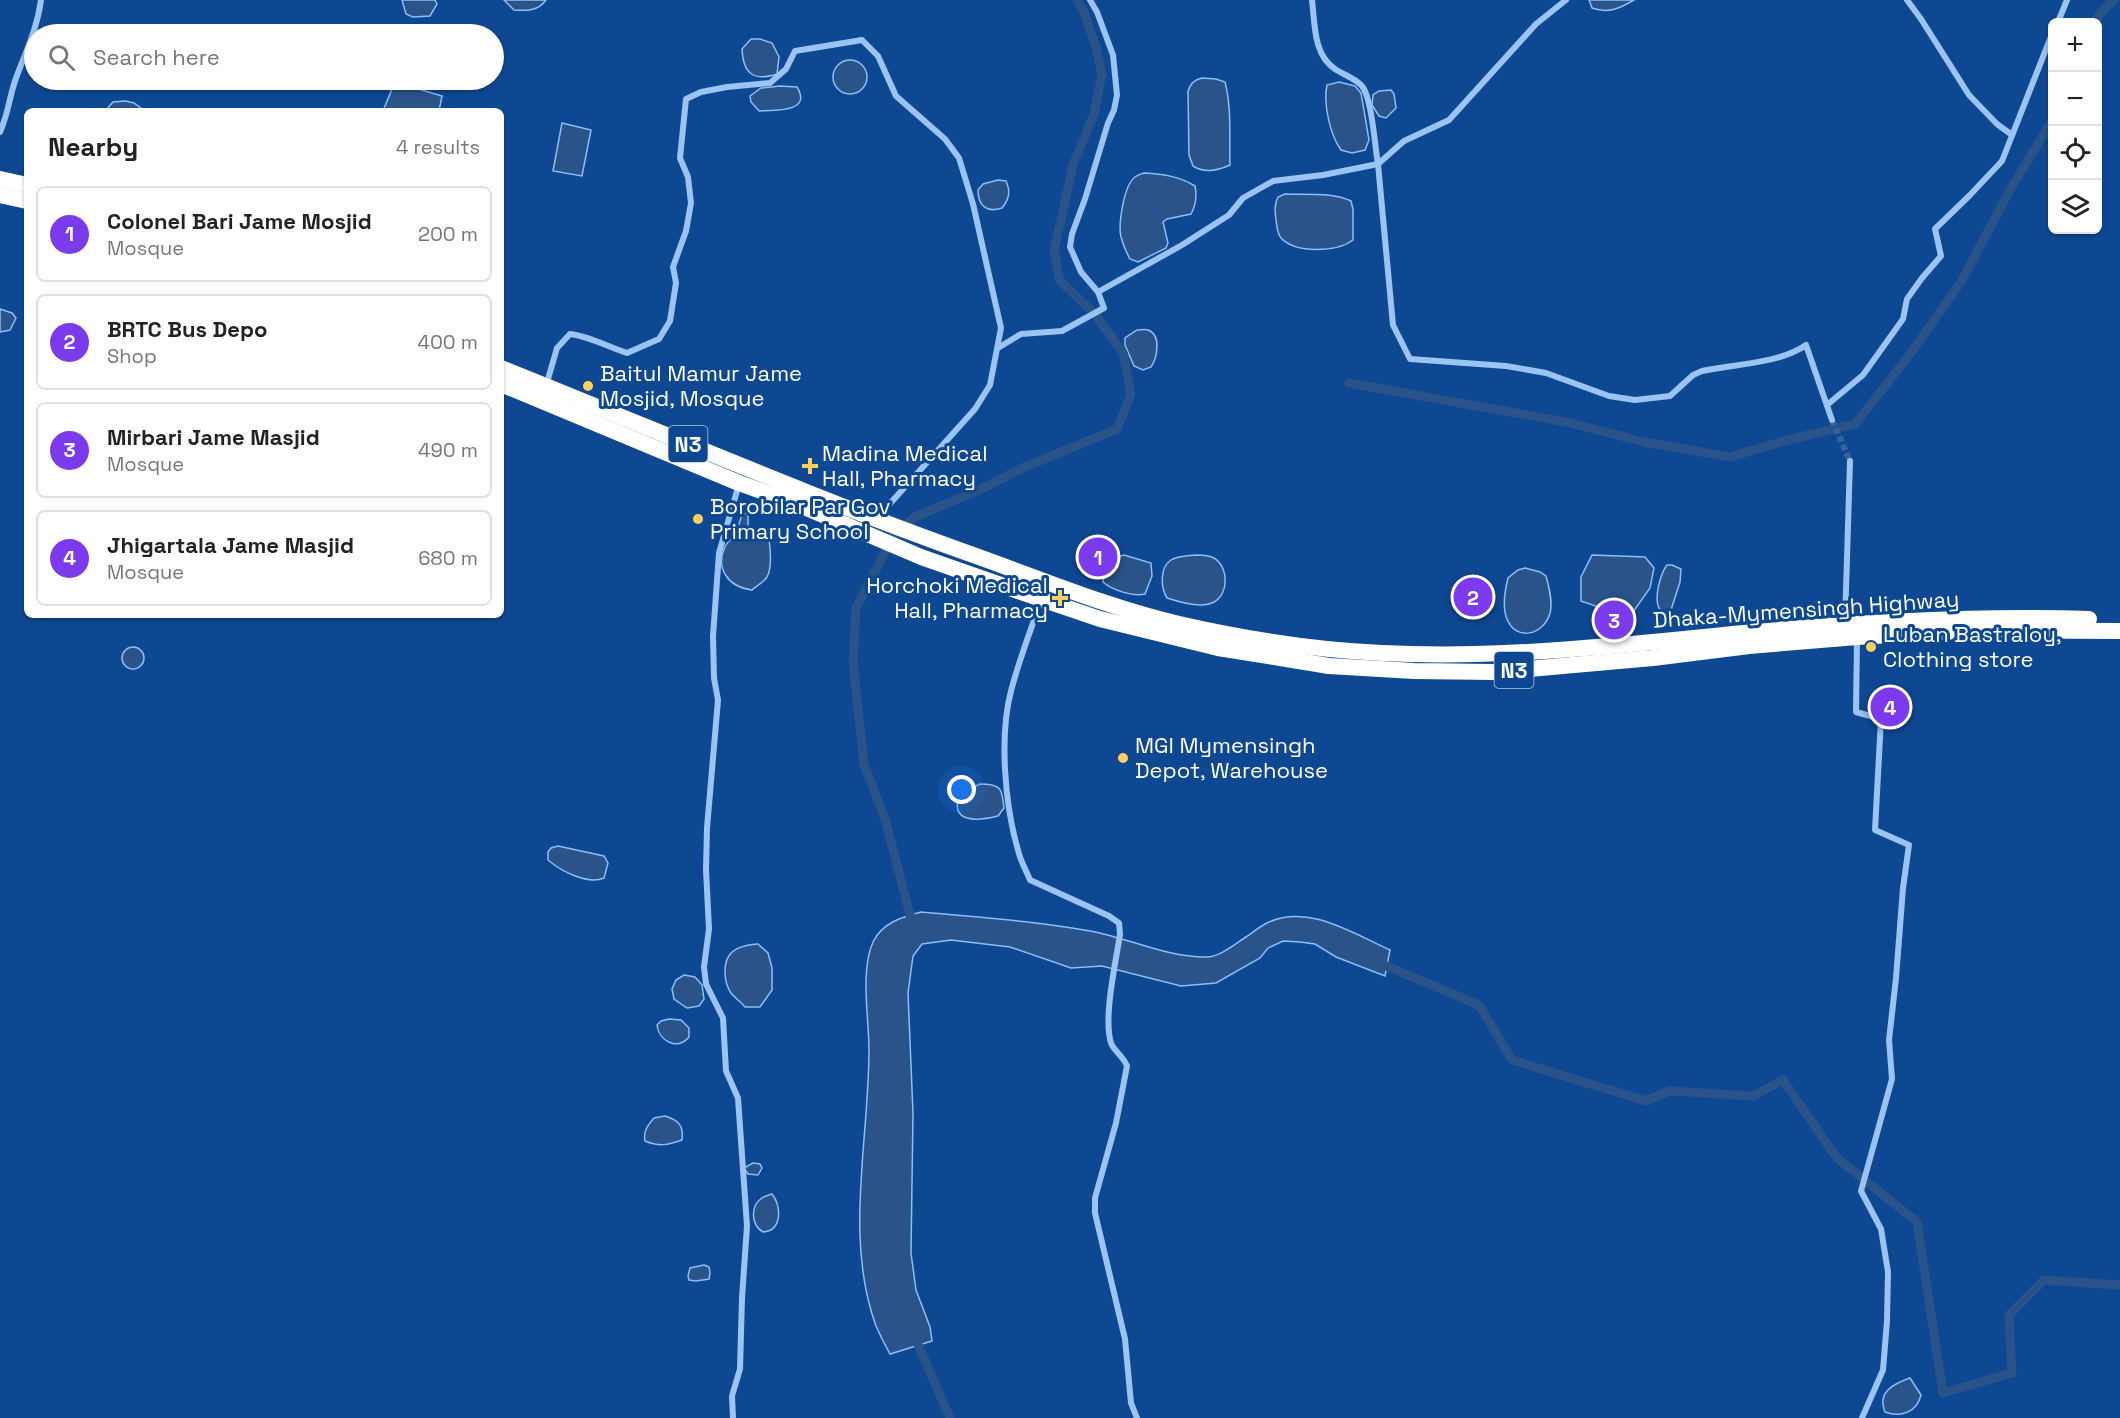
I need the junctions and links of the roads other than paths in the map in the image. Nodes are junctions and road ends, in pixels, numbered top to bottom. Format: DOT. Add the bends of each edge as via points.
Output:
graph roads {
  1 [pos="41,0"];
  2 [pos="1090,0"];
  3 [pos="1312,0"];
  4 [pos="1566,0"];
  5 [pos="1906,0"];
  6 [pos="2067,0"];
  7 [pos="2060,18"];
  8 [pos="37,24"];
  9 [pos="2048,44"];
  10 [pos="24,58"];
  11 [pos="0,132"];
  12 [pos="2012,135"];
  13 [pos="1377,165"];
  14 [pos="0,179"];
  15 [pos="24,184"];
  16 [pos="0,195"];
  17 [pos="24,200"];
  18 [pos="1098,292"];
  19 [pos="998,348"];
  20 [pos="504,369"];
  21 [pos="504,385"];
  22 [pos="546,386"];
  23 [pos="1827,405"];
  24 [pos="1832,420"];
  25 [pos="1850,461"];
  26 [pos="739,483"];
  27 [pos="876,519"];
  28 [pos="1041,599"];
  29 [pos="2120,621"];
  30 [pos="1845,624"];
  31 [pos="2120,631"];
  32 [pos="1857,637"];
  33 [pos="733,1418"];
  34 [pos="1137,1418"];
  35 [pos="1862,1418"];
  1 -- 8 [label="street"];
  2 -- 18 [label="street" via="1113,54 1117,95 1070,247 1082,272"];
  3 -- 13 [label="street" via="1320,50 1332,67 1364,87"];
  4 -- 13 [label="street" via="1536,24 1449,120 1404,141"];
  5 -- 12 [label="street" via="1969,95"];
  6 -- 7 [label="street"];
  9 -- 12 [label="street"];
  10 -- 11 [label="street"];
  12 -- 23 [label="street" via="2002,161 1935,229 1941,256 1907,299 1903,319 1863,375"];
  13 -- 18 [label="street" via="1273,181 1243,198 1229,214 1182,245"];
  13 -- 23 [label="street" via="1393,326 1410,359 1506,366 1546,373 1609,396 1651,399 1670,396 1702,371 1795,353 1806,345"];
  14 -- 15 [label="highway"];
  16 -- 17 [label="highway"];
  18 -- 19 [label="street" via="1104,308 1083,320 1062,331 1021,334"];
  19 -- 22 [label="street" via="1001,328 959,158 945,139 896,96 878,56 862,40 795,51 786,69 770,83 727,87 686,99 680,158 688,177 691,203 673,267 676,283 670,321 659,339 627,353 570,334 557,348"];
  19 -- 27 [label="street" via="990,385 975,409"];
  20 -- 22 [label="highway, Dhaka-Mymensingh Highway / N3"];
  21 -- 26 [label="highway, N3"];
  22 -- 27 [label="highway, Dhaka-Mymensingh Highway / N3"];
  23 -- 24 [label="street"];
  25 -- 30 [label="street"];
  26 -- 28 [label="highway, Dhaka-Mymensingh Highway / N3" via="921,557"];
  26 -- 33 [label="street" via="719,553 713,636 718,700 707,828 709,929 704,967 706,984 723,1018 726,1071 738,1098 747,1226 740,1369 732,1396"];
  27 -- 30 [label="highway, Dhaka-Mymensingh Highway / N3" via="1108,603 1176,623 1280,643 1381,653 1490,654"];
  28 -- 32 [label="highway, Dhaka-Mymensingh Highway / N3" via="1100,619 1218,648 1329,666 1414,670 1494,672"];
  28 -- 34 [label="street" via="1010,693 1005,726 1011,822 1030,880 1119,923 1109,1032 1112,1046 1127,1066 1095,1198 1095,1213 1125,1339 1131,1403"];
  29 -- 30 [label="highway, Dhaka-Mymensingh Highway / N3" via="2028,617"];
  31 -- 32 [label="highway, Dhaka-Mymensingh Highway / N3" via="1975,630"];
  32 -- 35 [label="street" via="1856,712 1881,719 1875,830 1909,844 1889,1040 1892,1079 1861,1191 1881,1229 1888,1272 1883,1370"];
}
